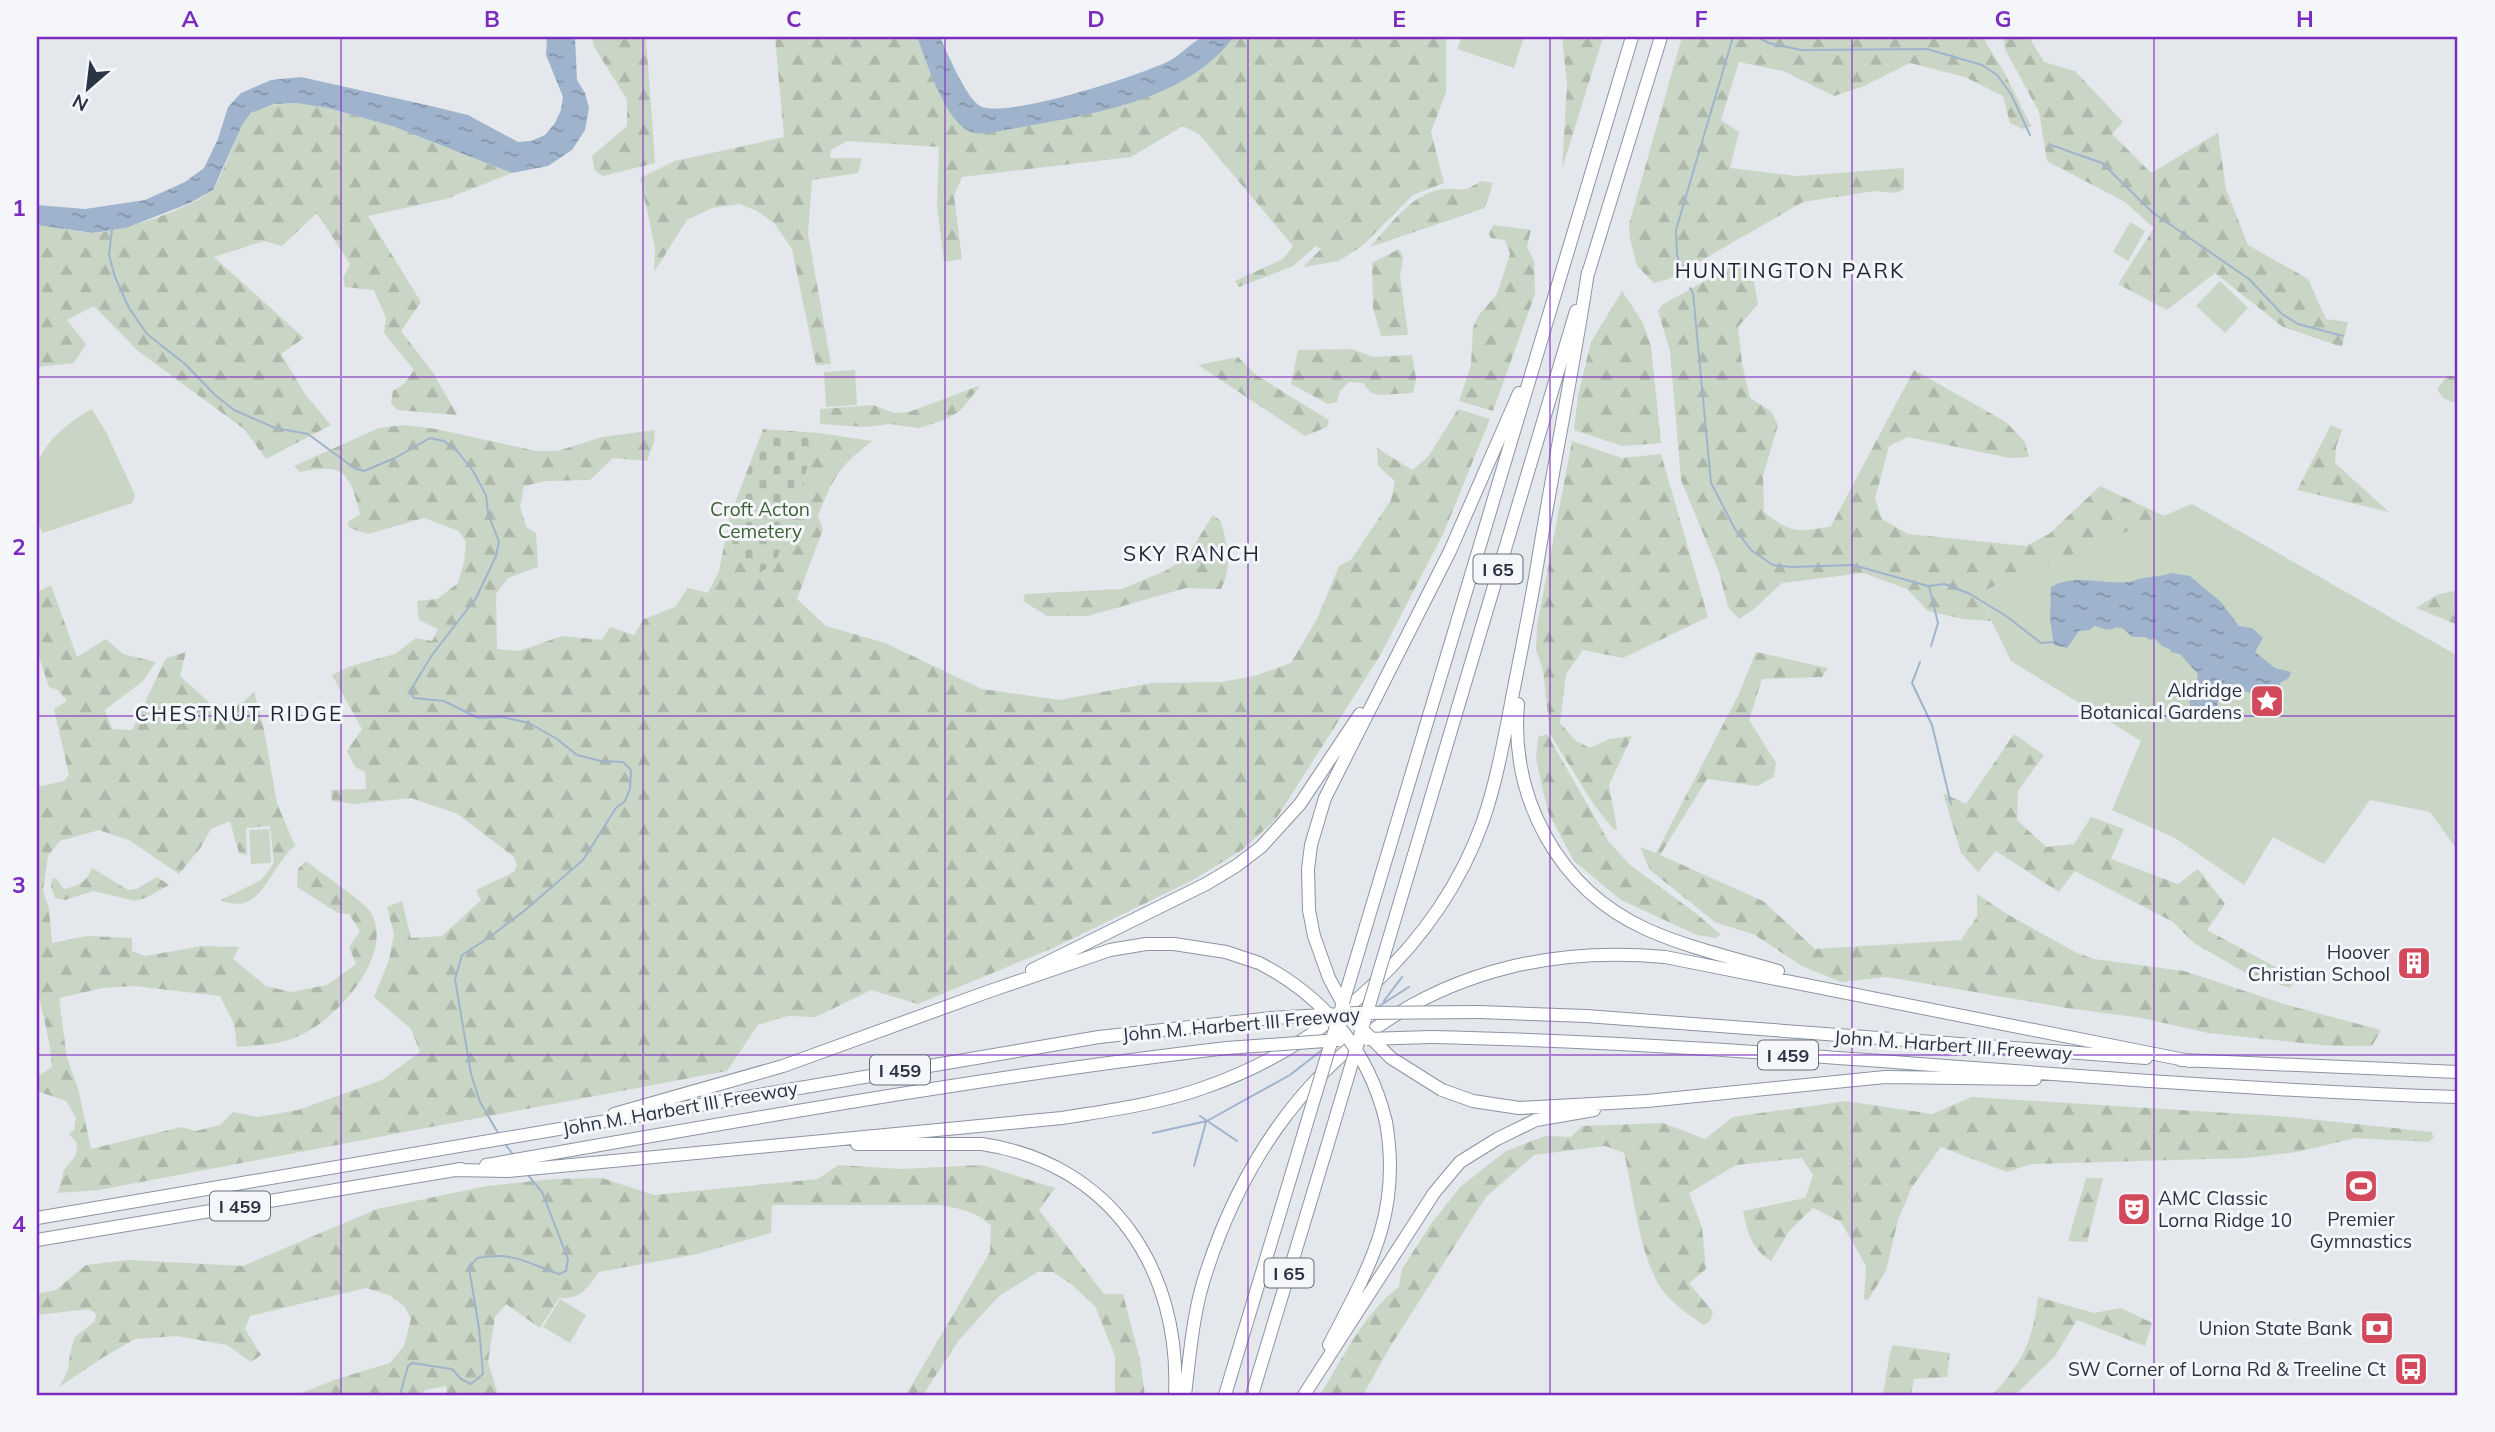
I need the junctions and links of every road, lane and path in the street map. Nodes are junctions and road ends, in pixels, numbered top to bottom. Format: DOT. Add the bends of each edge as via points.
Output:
graph roads {
  1 [pos="1632,37"];
  2 [pos="1661,37"];
  3 [pos="1588,272"];
  4 [pos="1542,337"];
  5 [pos="1523,644"];
  6 [pos="1381,686"];
  7 [pos="987,992"];
  8 [pos="1846,992"];
  9 [pos="2190,1061"];
  10 [pos="2458,1072"];
  11 [pos="2144,1080"];
  12 [pos="2458,1097"];
  13 [pos="1647,1101"];
  14 [pos="537,1134"];
  15 [pos="738,1147"];
  16 [pos="545,1160"];
  17 [pos="37,1218"];
  18 [pos="37,1240"];
  19 [pos="1175,1395"];
  20 [pos="1185,1395"];
  21 [pos="1225,1395"];
  22 [pos="1252,1395"];
  23 [pos="1304,1395"];
  1 -- 4 [label="highway, I 65"];
  2 -- 3 [label="highway, I 65"];
  3 -- 5 [label="highway"];
  3 -- 22 [label="highway, I 65, bridge"];
  4 -- 6 [label="highway" via="1450,551"];
  4 -- 21 [label="highway, I 65, bridge"];
  5 -- 8 [label="highway" via="1517,726 1521,772 1536,820 1570,872 1599,900 1644,928"];
  5 -- 15 [label="highway" via="1497,772 1483,823 1465,864 1410,946 1359,997 1317,1030 1249,1070 1142,1105 1062,1118"];
  6 -- 7 [label="highway" via="1300,804 1261,847 1206,884"];
  6 -- 13 [label="highway, bridge" via="1325,798 1311,845 1308,891 1314,936 1329,978 1354,1020 1391,1058 1442,1090 1473,1101 1518,1108"];
  7 -- 14 [label="highway" via="783,1066"];
  7 -- 23 [label="highway, bridge" via="1110,950 1146,944 1201,946 1259,963 1301,989 1345,1032 1372,1078 1386,1122 1391,1174 1383,1229"];
  8 -- 9 [label="highway"];
  8 -- 20 [label="highway" via="1665,957 1582,954 1487,972 1383,1021 1334,1061 1288,1113 1241,1184 1206,1272"];
  9 -- 10 [label="highway, John M. Harbert III Freeway / I 459"];
  9 -- 14 [label="highway, John M. Harbert III Freeway / I 459, bridge" via="1586,1016 1357,1013 1099,1037"];
  11 -- 12 [label="highway, John M. Harbert III Freeway / I 459"];
  11 -- 13 [label="highway" via="1885,1077"];
  11 -- 16 [label="highway, John M. Harbert III Freeway / I 459, bridge" via="1537,1040 1319,1040 1122,1060 810,1109"];
  13 -- 23 [label="highway" via="1536,1120 1460,1163 1434,1193"];
  14 -- 17 [label="highway, John M. Harbert III Freeway / I 459"];
  15 -- 16 [label="highway"];
  15 -- 19 [label="highway" via="982,1144 1056,1167 1086,1185 1112,1209 1154,1268 1170,1317"];
  16 -- 18 [label="highway, I 459" via="508,1171 449,1171"];
}
